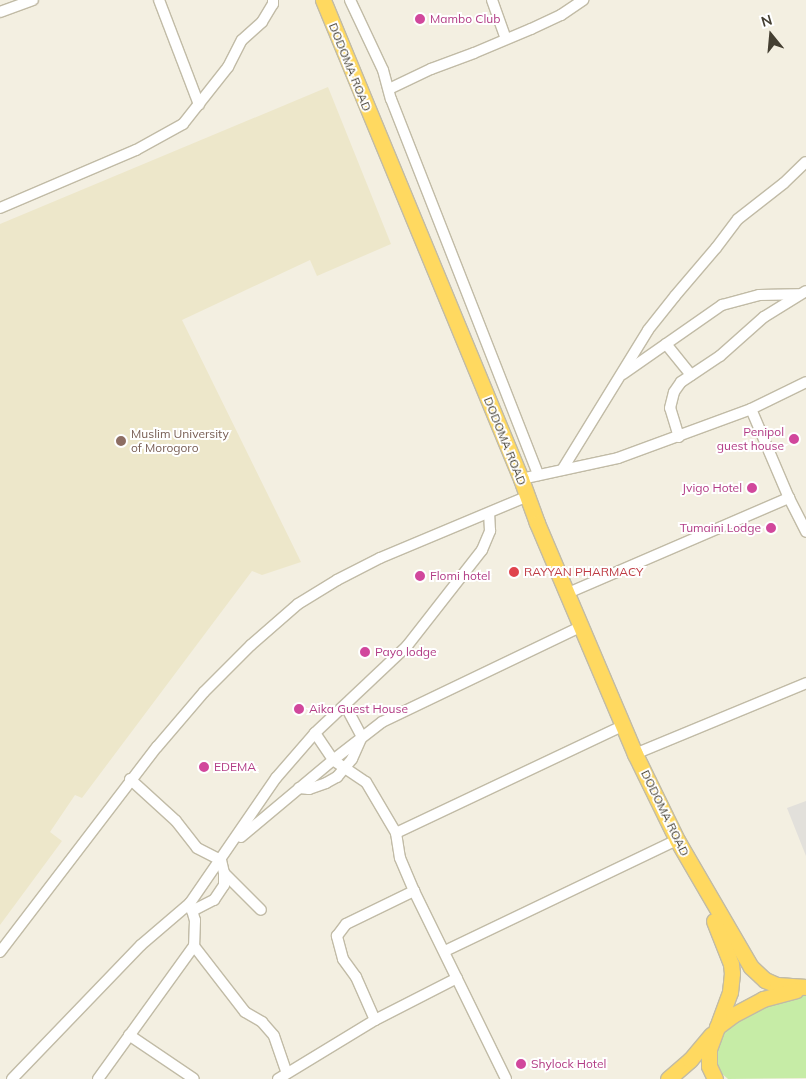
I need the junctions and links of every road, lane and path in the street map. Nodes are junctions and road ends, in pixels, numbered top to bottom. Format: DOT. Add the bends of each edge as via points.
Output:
graph roads {
  1 [pos="33,0"];
  2 [pos="159,0"];
  3 [pos="273,0"];
  4 [pos="323,0"];
  5 [pos="350,0"];
  6 [pos="492,0"];
  7 [pos="583,0"];
  8 [pos="0,12"];
  9 [pos="506,39"];
  10 [pos="389,89"];
  11 [pos="199,105"];
  12 [pos="806,162"];
  13 [pos="0,208"];
  14 [pos="804,293"];
  15 [pos="666,344"];
  16 [pos="691,375"];
  17 [pos="618,377"];
  18 [pos="806,382"];
  19 [pos="751,409"];
  20 [pos="679,437"];
  21 [pos="562,470"];
  22 [pos="538,475"];
  23 [pos="521,479"];
  24 [pos="528,496"];
  25 [pos="789,498"];
  26 [pos="489,514"];
  27 [pos="806,532"];
  28 [pos="568,593"];
  29 [pos="582,626"];
  30 [pos="806,683"];
  31 [pos="345,705"];
  32 [pos="624,725"];
  33 [pos="315,734"];
  34 [pos="362,737"];
  35 [pos="636,754"];
  36 [pos="333,760"];
  37 [pos="346,768"];
  38 [pos="130,779"];
  39 [pos="299,788"];
  40 [pos="396,833"];
  41 [pos="677,840"];
  42 [pos="230,847"];
  43 [pos="221,860"];
  44 [pos="224,873"];
  45 [pos="697,877"];
  46 [pos="414,891"];
  47 [pos="191,907"];
  48 [pos="261,910"];
  49 [pos="194,946"];
  50 [pos="445,951"];
  51 [pos="0,952"];
  52 [pos="457,978"];
  53 [pos="806,988"];
  54 [pos="375,1020"];
  55 [pos="715,1029"];
  56 [pos="129,1035"];
  57 [pos="288,1073"];
  58 [pos="12,1079"];
  59 [pos="98,1079"];
  60 [pos="194,1079"];
  61 [pos="278,1079"];
  62 [pos="506,1079"];
  63 [pos="668,1079"];
  64 [pos="715,1079"];
  1 -- 8 [label="street"];
  2 -- 11 [label="street"];
  3 -- 11 [label="street" via="262,22 242,40 228,67"];
  4 -- 23 [label="highway, DODOMA ROAD"];
  5 -- 10 [label="street"];
  6 -- 9 [label="street"];
  7 -- 9 [label="street" via="561,15"];
  9 -- 10 [label="street"];
  10 -- 22 [label="street"];
  11 -- 13 [label="street" via="182,124 161,138"];
  12 -- 17 [label="street" via="738,219 648,330"];
  14 -- 15 [label="street" via="759,295 722,305"];
  14 -- 16 [label="street" via="764,317 720,356"];
  15 -- 16 [label="street"];
  15 -- 17 [label="street"];
  16 -- 20 [label="street" via="674,392 670,408"];
  17 -- 21 [label="street"];
  18 -- 19 [label="street"];
  19 -- 20 [label="street"];
  19 -- 25 [label="street"];
  20 -- 21 [label="street" via="618,458"];
  21 -- 22 [label="street"];
  22 -- 23 [label="street"];
  23 -- 24 [label="highway, DODOMA ROAD"];
  24 -- 26 [label="street"];
  24 -- 28 [label="highway, DODOMA ROAD"];
  25 -- 27 [label="street"];
  25 -- 28 [label="street"];
  26 -- 31 [label="street" via="490,531 482,550 407,646"];
  26 -- 38 [label="street" via="380,558 298,604 204,692"];
  28 -- 29 [label="highway, DODOMA ROAD"];
  29 -- 32 [label="highway, DODOMA ROAD"];
  29 -- 34 [label="street" via="382,722"];
  30 -- 35 [label="street"];
  31 -- 33 [label="street"];
  31 -- 34 [label="street"];
  32 -- 35 [label="highway, DODOMA ROAD"];
  32 -- 40 [label="street"];
  33 -- 36 [label="street"];
  33 -- 42 [label="street" via="276,778"];
  34 -- 36 [label="street"];
  34 -- 37 [label="street"];
  35 -- 41 [label="highway, DODOMA ROAD"];
  36 -- 37 [label="street"];
  36 -- 39 [label="street"];
  37 -- 39 [label="street" via="326,783 309,789"];
  37 -- 40 [label="street" via="366,782"];
  38 -- 43 [label="street" via="176,821 197,848"];
  38 -- 51 [label="street"];
  39 -- 42 [label="street"];
  40 -- 46 [label="street" via="400,858"];
  41 -- 45 [label="highway, DODOMA ROAD"];
  41 -- 50 [label="street"];
  42 -- 43 [label="street"];
  43 -- 44 [label="street"];
  43 -- 47 [label="street"];
  44 -- 47 [label="street" via="224,885 214,900"];
  44 -- 48 [label="street"];
  45 -- 53 [label="highway, DODOMA ROAD" via="751,967 765,980 777,985"];
  45 -- 55 [label="highway, DODOMA ROAD" via="731,964 732,983"];
  46 -- 50 [label="street"];
  46 -- 54 [label="street" via="346,924 337,936 343,960 356,977"];
  47 -- 49 [label="street" via="195,920"];
  47 -- 58 [label="street" via="141,945"];
  49 -- 56 [label="street"];
  49 -- 57 [label="street" via="245,1012 262,1022 274,1036"];
  50 -- 52 [label="street"];
  52 -- 54 [label="street"];
  52 -- 62 [label="street"];
  53 -- 55 [label="highway" via="764,999 733,1015"];
  54 -- 57 [label="street"];
  55 -- 63 [label="highway" via="690,1060"];
  55 -- 64 [label="highway" via="708,1057"];
  56 -- 59 [label="street"];
  56 -- 60 [label="street"];
  57 -- 61 [label="street"];
}
